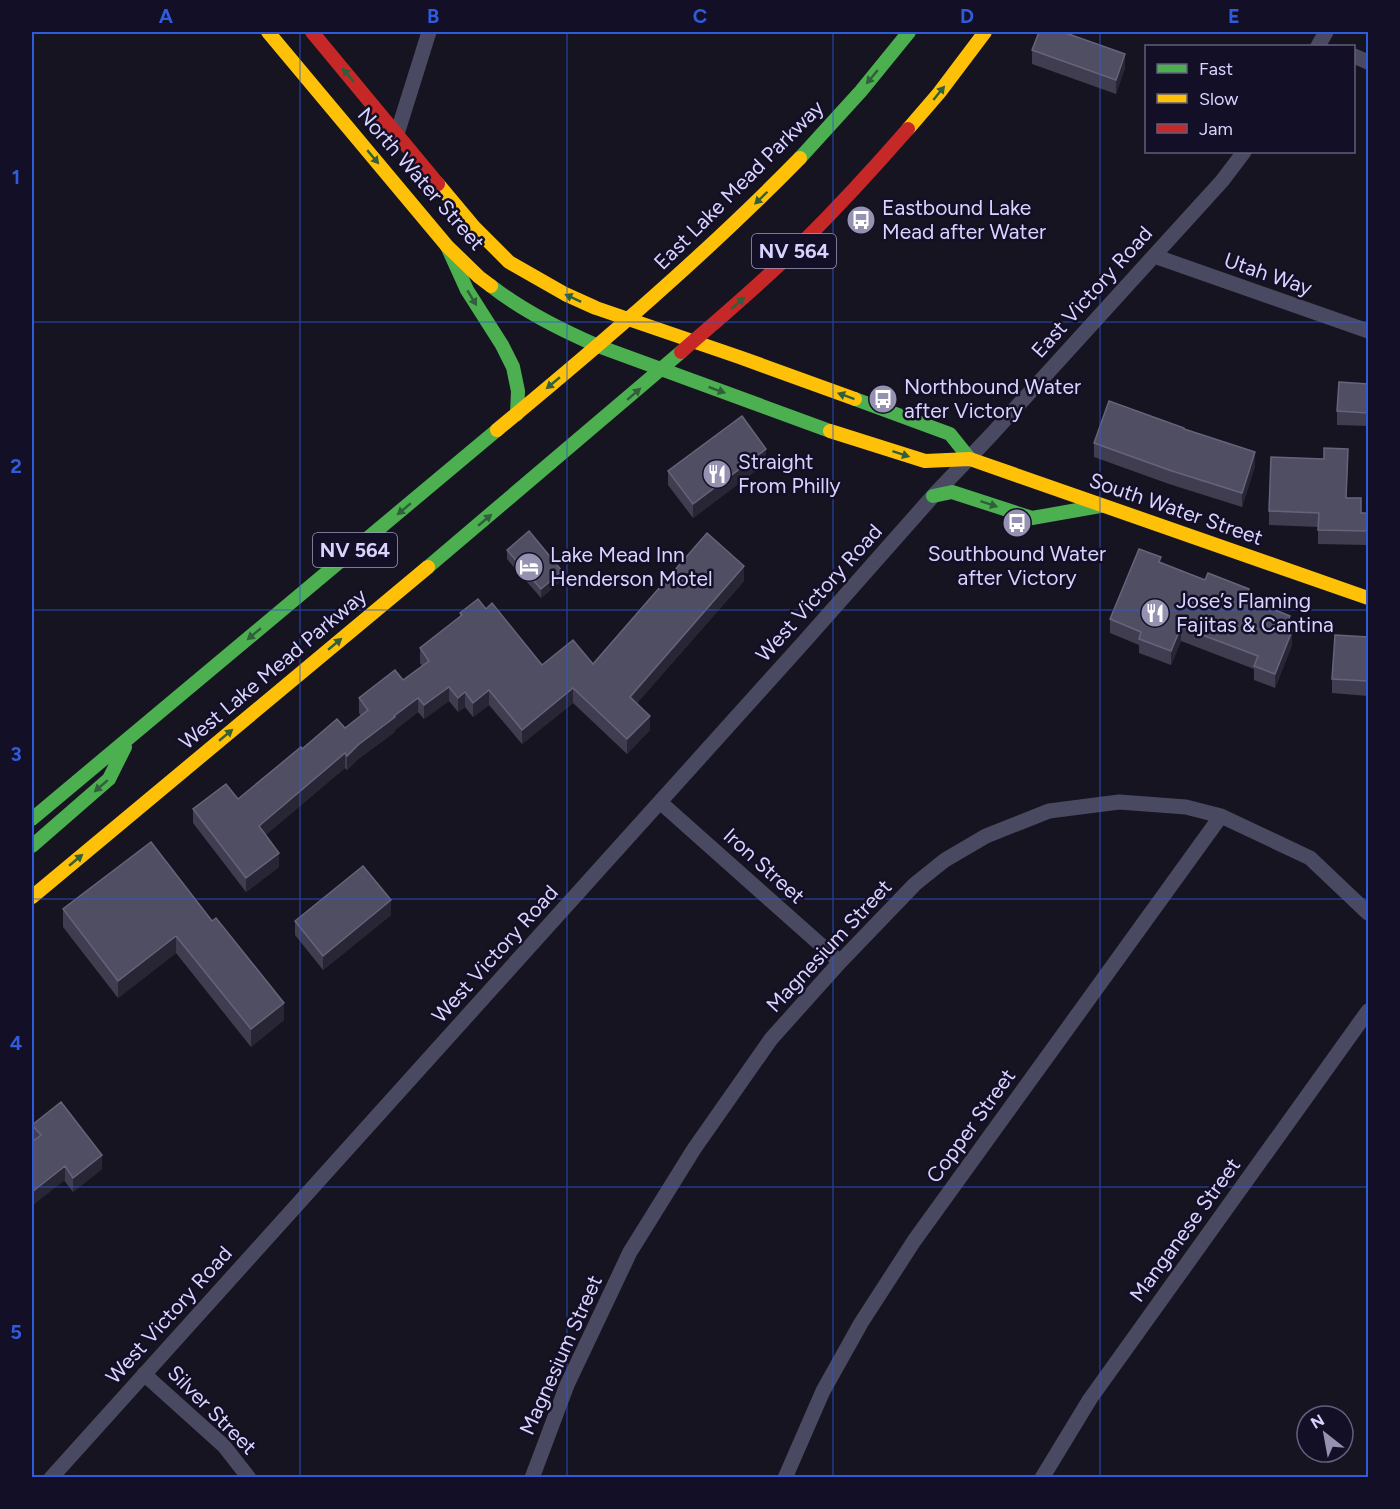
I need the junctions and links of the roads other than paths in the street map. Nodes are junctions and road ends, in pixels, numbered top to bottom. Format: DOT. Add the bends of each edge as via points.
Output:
graph roads {
  1 [pos="268,32"];
  2 [pos="312,32"];
  3 [pos="429,32"];
  4 [pos="909,32"];
  5 [pos="985,32"];
  6 [pos="397,134"];
  7 [pos="1243,153"];
  8 [pos="447,246"];
  9 [pos="1154,256"];
  10 [pos="628,319"];
  11 [pos="1368,331"];
  12 [pos="613,332"];
  13 [pos="694,342"];
  14 [pos="598,346"];
  15 [pos="629,357"];
  16 [pos="662,369"];
  17 [pos="516,414"];
  18 [pos="969,459"];
  19 [pos="933,496"];
  20 [pos="1103,505"];
  21 [pos="1368,598"];
  22 [pos="130,737"];
  23 [pos="660,802"];
  24 [pos="1221,816"];
  25 [pos="32,819"];
  26 [pos="32,846"];
  27 [pos="32,897"];
  28 [pos="1368,913"];
  29 [pos="840,962"];
  30 [pos="1368,1011"];
  31 [pos="144,1374"];
  32 [pos="51,1478"];
  33 [pos="249,1478"];
  34 [pos="532,1478"];
  35 [pos="785,1478"];
  36 [pos="1042,1478"];
  1 -- 8 [label="main road, North Water Street, one-way"];
  6 -- 2 [label="main road, North Water Street, one-way"];
  3 -- 6 [label="street"];
  4 -- 10 [label="main road, East Lake Mead Parkway / NV 564, one-way" via="780,179"];
  13 -- 5 [label="main road, NV 564, one-way" via="801,244 879,161 939,93"];
  10 -- 6 [label="main road, North Water Street, one-way" via="565,294 509,262 474,227"];
  7 -- 9 [label="street, East Victory Road"];
  8 -- 14 [label="main road, North Water Street" via="502,295"];
  8 -- 17 [label="main road, one-way" via="464,284 513,366 518,391"];
  9 -- 11 [label="street, Utah Way"];
  9 -- 18 [label="street, East Victory Road"];
  10 -- 12 [label="main road, East Lake Mead Parkway / NV 564"];
  10 -- 13 [label="main road, North Water Street"];
  12 -- 14 [label="main road, West Lake Mead Parkway / NV 564"];
  13 -- 16 [label="main road, West Lake Mead Parkway / NV 564"];
  18 -- 13 [label="main road, one-way" via="950,434"];
  14 -- 15 [label="main road, North Water Street"];
  14 -- 17 [label="main road, West Lake Mead Parkway / NV 564, one-way"];
  15 -- 16 [label="main road, South Water Street"];
  16 -- 18 [label="main road, South Water Street, one-way" via="925,462"];
  27 -- 16 [label="main road, West Lake Mead Parkway / NV 564, one-way"];
  17 -- 22 [label="main road, West Lake Mead Parkway / NV 564, one-way"];
  18 -- 19 [label="street, West Victory Road"];
  18 -- 20 [label="main road, South Water Street"];
  19 -- 20 [label="main road, one-way" via="952,492 1032,518"];
  19 -- 23 [label="street, West Victory Road"];
  20 -- 21 [label="main road, South Water Street"];
  22 -- 25 [label="main road, West Lake Mead Parkway / NV 564"];
  22 -- 26 [label="main road, one-way" via="109,779"];
  23 -- 29 [label="street, Iron Street"];
  23 -- 31 [label="street, West Victory Road"];
  24 -- 28 [label="street, Magnesium Street" via="1310,858"];
  24 -- 29 [label="street, Magnesium Street" via="1186,807 1119,802 1049,811 986,836 945,860 915,884"];
  24 -- 35 [label="street, Copper Street" via="914,1241 823,1391"];
  29 -- 34 [label="street, Magnesium Street" via="771,1039 694,1149 630,1252 567,1385"];
  30 -- 36 [label="street, Manganese Street" via="1090,1399"];
  31 -- 32 [label="street, West Victory Road"];
  31 -- 33 [label="street, Silver Street" via="224,1446"];
}
